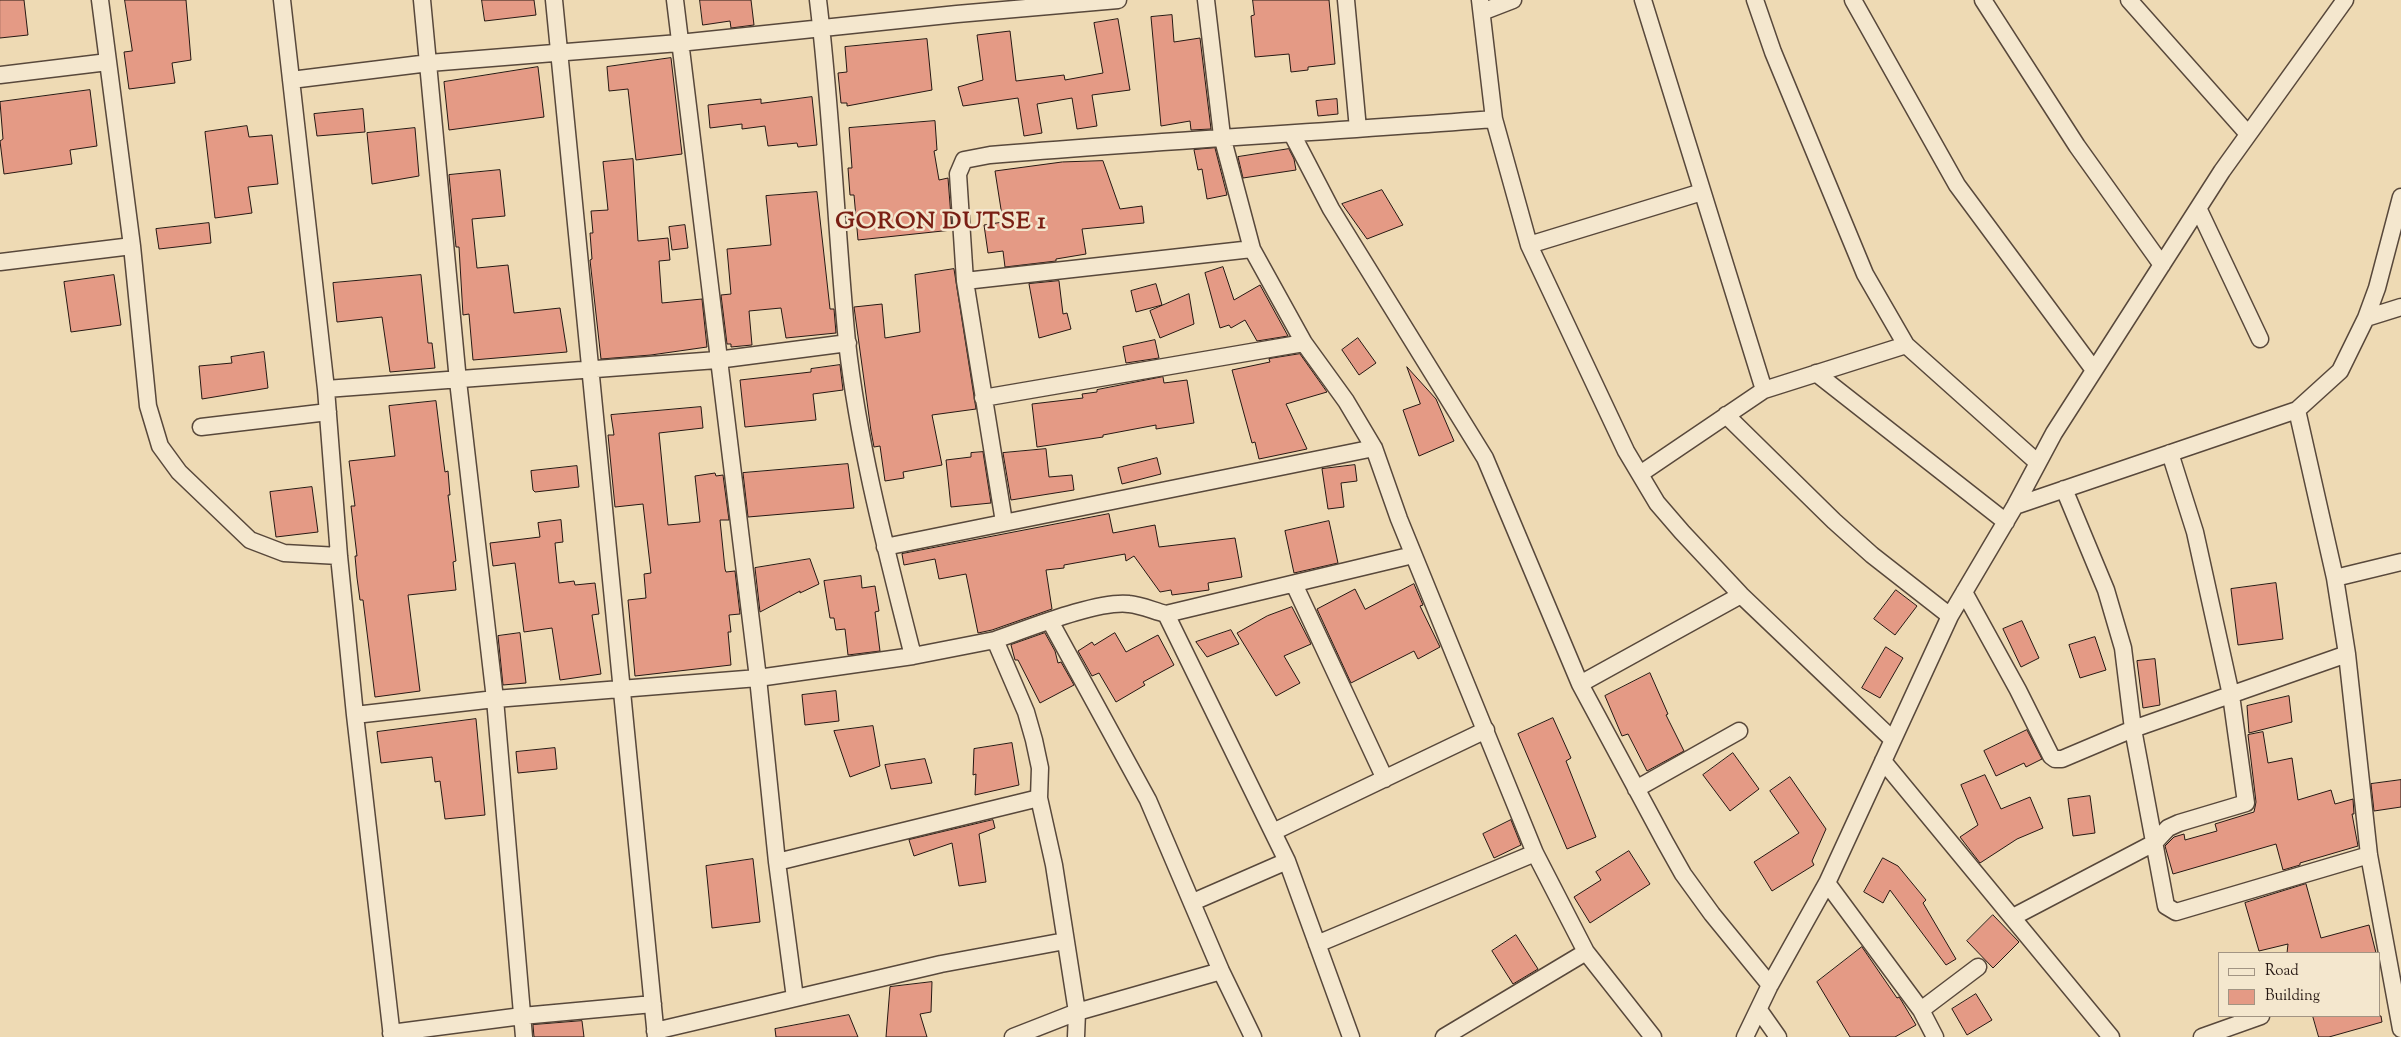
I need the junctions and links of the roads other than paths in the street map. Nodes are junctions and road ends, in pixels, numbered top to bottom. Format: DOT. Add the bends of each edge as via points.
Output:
graph roads {
  1 [pos="100,0"];
  2 [pos="282,0"];
  3 [pos="422,0"];
  4 [pos="554,0"];
  5 [pos="675,0"];
  6 [pos="818,0"];
  7 [pos="1118,0"];
  8 [pos="1206,0"];
  9 [pos="1346,0"];
  10 [pos="1513,0"];
  11 [pos="1643,0"];
  12 [pos="1755,0"];
  13 [pos="1853,0"];
  14 [pos="1983,0"];
  15 [pos="2129,0"];
  16 [pos="2345,0"];
  17 [pos="1084,1"];
  18 [pos="1481,6"];
  19 [pos="956,7"];
  20 [pos="822,29"];
  21 [pos="679,43"];
  22 [pos="561,51"];
  23 [pos="108,62"];
  24 [pos="429,63"];
  25 [pos="0,75"];
  26 [pos="291,80"];
  27 [pos="1494,120"];
  28 [pos="1358,129"];
  29 [pos="1292,134"];
  30 [pos="2248,134"];
  31 [pos="1222,136"];
  32 [pos="1702,192"];
  33 [pos="2401,197"];
  34 [pos="2199,210"];
  35 [pos="1529,245"];
  36 [pos="132,246"];
  37 [pos="1252,249"];
  38 [pos="0,262"];
  39 [pos="2162,265"];
  40 [pos="965,281"];
  41 [pos="2401,307"];
  42 [pos="2366,318"];
  43 [pos="2260,339"];
  44 [pos="848,343"];
  45 [pos="1304,343"];
  46 [pos="1906,345"];
  47 [pos="718,360"];
  48 [pos="589,370"];
  49 [pos="2094,370"];
  50 [pos="1816,373"];
  51 [pos="458,381"];
  52 [pos="326,389"];
  53 [pos="1764,390"];
  54 [pos="983,398"];
  55 [pos="2297,410"];
  56 [pos="328,412"];
  57 [pos="1726,415"];
  58 [pos="201,426"];
  59 [pos="1374,448"];
  60 [pos="2170,454"];
  61 [pos="2038,462"];
  62 [pos="1640,474"];
  63 [pos="2064,489"];
  64 [pos="2015,506"];
  65 [pos="1004,522"];
  66 [pos="2006,522"];
  67 [pos="885,548"];
  68 [pos="1414,555"];
  69 [pos="339,556"];
  70 [pos="2401,562"];
  71 [pos="2336,578"];
  72 [pos="1294,584"];
  73 [pos="1964,592"];
  74 [pos="1741,594"];
  75 [pos="1166,614"];
  76 [pos="1950,616"];
  77 [pos="1050,621"];
  78 [pos="995,640"];
  79 [pos="2347,654"];
  80 [pos="913,656"];
  81 [pos="758,678"];
  82 [pos="1580,684"];
  83 [pos="623,688"];
  84 [pos="2232,695"];
  85 [pos="494,699"];
  86 [pos="355,715"];
  87 [pos="2134,729"];
  88 [pos="1486,730"];
  89 [pos="1740,731"];
  90 [pos="1892,739"];
  91 [pos="1883,761"];
  92 [pos="1385,779"];
  93 [pos="1636,789"];
  94 [pos="1039,798"];
  95 [pos="1273,832"];
  96 [pos="2154,843"];
  97 [pos="1535,853"];
  98 [pos="2369,855"];
  99 [pos="1287,861"];
  100 [pos="777,862"];
  101 [pos="1827,883"];
  102 [pos="1193,902"];
  103 [pos="2013,917"];
  104 [pos="1065,942"];
  105 [pos="1317,944"];
  106 [pos="1586,952"];
  107 [pos="1978,967"];
  108 [pos="1221,971"];
  109 [pos="2391,976"];
  110 [pos="1770,985"];
  111 [pos="795,998"];
  112 [pos="653,1004"];
  113 [pos="1759,1010"];
  114 [pos="1921,1010"];
  115 [pos="1077,1012"];
  116 [pos="522,1016"];
  117 [pos="2258,1017"];
  118 [pos="2401,1029"];
  119 [pos="1463,1032"];
  120 [pos="656,1034"];
  121 [pos="391,1035"];
  122 [pos="524,1037"];
  123 [pos="1013,1037"];
  124 [pos="1076,1037"];
  125 [pos="1253,1037"];
  126 [pos="1351,1037"];
  127 [pos="1444,1037"];
  128 [pos="1654,1037"];
  129 [pos="1745,1037"];
  130 [pos="1778,1037"];
  131 [pos="1935,1037"];
  132 [pos="2111,1037"];
  133 [pos="2202,1037"];
  1 -- 23 [label="street"];
  2 -- 26 [label="street"];
  3 -- 24 [label="street"];
  4 -- 22 [label="street"];
  5 -- 21 [label="street"];
  6 -- 20 [label="street"];
  7 -- 17 [label="street"];
  8 -- 31 [label="street"];
  9 -- 28 [label="street"];
  10 -- 18 [label="street"];
  11 -- 32 [label="street"];
  12 -- 46 [label="street" via="1773,52 1865,274"];
  13 -- 49 [label="street" via="1957,185"];
  14 -- 39 [label="street" via="2077,146"];
  15 -- 30 [label="street"];
  16 -- 30 [label="street"];
  17 -- 19 [label="street"];
  18 -- 27 [label="street"];
  19 -- 20 [label="street"];
  20 -- 21 [label="street"];
  20 -- 44 [label="street"];
  21 -- 22 [label="street"];
  21 -- 47 [label="street"];
  22 -- 24 [label="street"];
  22 -- 48 [label="street"];
  23 -- 25 [label="street"];
  23 -- 36 [label="street"];
  24 -- 26 [label="street"];
  24 -- 51 [label="street"];
  26 -- 52 [label="street"];
  27 -- 28 [label="street"];
  27 -- 35 [label="street"];
  28 -- 29 [label="street"];
  29 -- 31 [label="street"];
  29 -- 82 [label="street" via="1331,209 1484,458"];
  30 -- 34 [label="street"];
  31 -- 37 [label="street"];
  31 -- 40 [label="street" via="990,154 964,160 958,174"];
  32 -- 35 [label="street"];
  32 -- 53 [label="street"];
  33 -- 42 [label="street"];
  34 -- 39 [label="street"];
  34 -- 43 [label="street"];
  35 -- 62 [label="street" via="1626,451"];
  36 -- 38 [label="street"];
  36 -- 69 [label="street" via="148,406 160,446 179,472 250,540 284,553"];
  37 -- 40 [label="street"];
  37 -- 45 [label="street"];
  39 -- 49 [label="street"];
  40 -- 54 [label="street"];
  41 -- 42 [label="street"];
  42 -- 55 [label="street" via="2340,371"];
  44 -- 47 [label="street"];
  44 -- 67 [label="street" via="861,438"];
  45 -- 54 [label="street"];
  45 -- 59 [label="street" via="1346,401"];
  46 -- 50 [label="street"];
  46 -- 61 [label="street"];
  47 -- 48 [label="street"];
  47 -- 81 [label="street"];
  48 -- 51 [label="street"];
  48 -- 83 [label="street"];
  49 -- 61 [label="street"];
  50 -- 53 [label="street"];
  50 -- 66 [label="street"];
  51 -- 52 [label="street"];
  51 -- 85 [label="street"];
  52 -- 56 [label="street"];
  53 -- 57 [label="street"];
  54 -- 65 [label="street"];
  55 -- 60 [label="street"];
  55 -- 71 [label="street"];
  56 -- 58 [label="street"];
  56 -- 69 [label="street"];
  57 -- 62 [label="street"];
  57 -- 76 [label="street" via="1834,521"];
  59 -- 65 [label="street"];
  59 -- 68 [label="street"];
  60 -- 63 [label="street"];
  60 -- 84 [label="street" via="2195,532"];
  61 -- 64 [label="street"];
  62 -- 74 [label="street" via="1657,503"];
  63 -- 64 [label="street"];
  63 -- 87 [label="street" via="2106,590 2123,648"];
  64 -- 66 [label="street"];
  65 -- 67 [label="street"];
  66 -- 73 [label="street"];
  67 -- 80 [label="street"];
  68 -- 72 [label="street"];
  68 -- 88 [label="street"];
  69 -- 86 [label="street"];
  70 -- 71 [label="street"];
  71 -- 79 [label="street"];
  72 -- 75 [label="street"];
  72 -- 92 [label="street"];
  73 -- 76 [label="street"];
  73 -- 87 [label="street" via="2050,756 2062,759"];
  74 -- 82 [label="street"];
  74 -- 90 [label="street"];
  75 -- 77 [label="street" via="1129,604 1107,605"];
  75 -- 95 [label="street"];
  76 -- 90 [label="street"];
  77 -- 78 [label="street"];
  77 -- 102 [label="street" via="1148,800"];
  78 -- 80 [label="street"];
  78 -- 94 [label="street" via="1026,712 1040,768"];
  79 -- 84 [label="street"];
  79 -- 98 [label="street"];
  80 -- 81 [label="street"];
  81 -- 83 [label="street"];
  81 -- 100 [label="street"];
  82 -- 93 [label="street"];
  83 -- 85 [label="street"];
  83 -- 112 [label="street"];
  84 -- 87 [label="street"];
  84 -- 96 [label="street" via="2246,803 2179,823 2168,828"];
  85 -- 86 [label="street"];
  85 -- 116 [label="street"];
  86 -- 121 [label="street"];
  87 -- 96 [label="street"];
  88 -- 92 [label="street"];
  88 -- 97 [label="street"];
  89 -- 93 [label="street"];
  90 -- 91 [label="street"];
  91 -- 101 [label="street"];
  91 -- 103 [label="street"];
  92 -- 95 [label="street"];
  93 -- 110 [label="street" via="1683,874"];
  94 -- 100 [label="street"];
  94 -- 104 [label="street" via="1054,865"];
  95 -- 99 [label="street"];
  96 -- 98 [label="street" via="2166,906 2176,912"];
  96 -- 103 [label="street"];
  97 -- 105 [label="street"];
  97 -- 106 [label="street"];
  98 -- 109 [label="street"];
  99 -- 102 [label="street"];
  99 -- 105 [label="street"];
  100 -- 111 [label="street"];
  101 -- 110 [label="street"];
  101 -- 114 [label="street"];
  102 -- 108 [label="street"];
  103 -- 132 [label="street"];
  104 -- 111 [label="street" via="941,964"];
  104 -- 115 [label="street"];
  105 -- 126 [label="street"];
  106 -- 119 [label="street"];
  106 -- 128 [label="street"];
  107 -- 114 [label="street"];
  108 -- 115 [label="street"];
  108 -- 125 [label="street"];
  109 -- 118 [label="street"];
  110 -- 113 [label="street"];
  111 -- 120 [label="street"];
  112 -- 116 [label="street"];
  112 -- 120 [label="street"];
  113 -- 129 [label="street"];
  113 -- 130 [label="street"];
  114 -- 131 [label="street"];
  115 -- 123 [label="street"];
  115 -- 124 [label="street"];
  116 -- 121 [label="street"];
  116 -- 122 [label="street"];
  117 -- 133 [label="street"];
  119 -- 127 [label="street"];
}
